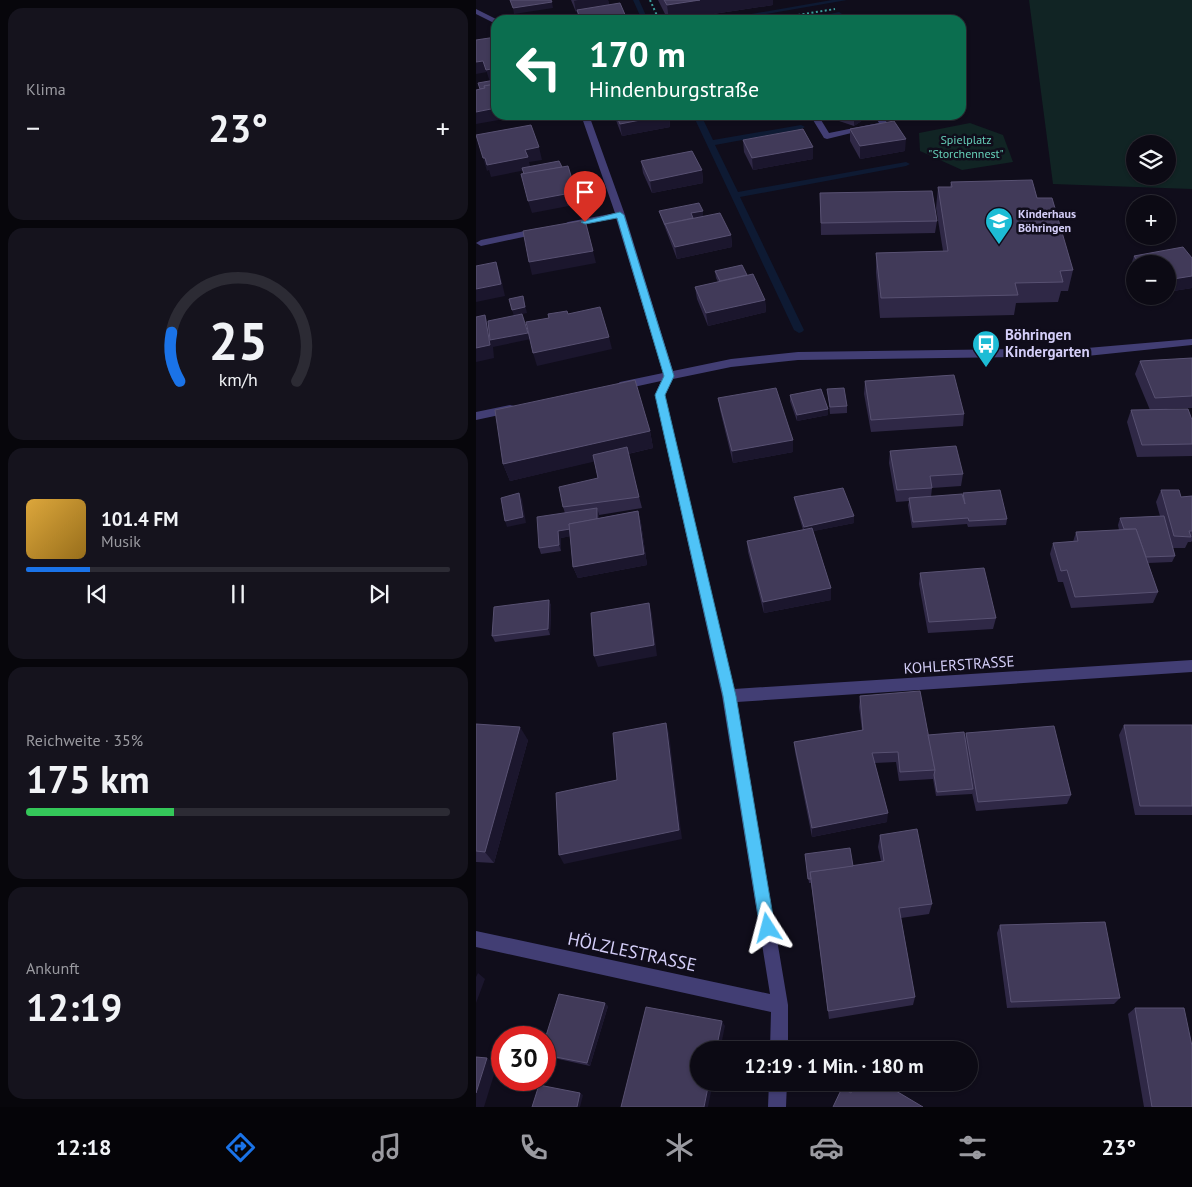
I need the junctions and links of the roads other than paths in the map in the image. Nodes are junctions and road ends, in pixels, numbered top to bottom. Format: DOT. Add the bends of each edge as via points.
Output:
graph roads {
  1 [pos="476,11"];
  2 [pos="491,19"];
  3 [pos="587,120"];
  4 [pos="817,120"];
  5 [pos="881,120"];
  6 [pos="620,215"];
  7 [pos="481,242"];
  8 [pos="1192,342"];
  9 [pos="669,376"];
  10 [pos="611,388"];
  11 [pos="524,406"];
  12 [pos="476,416"];
  13 [pos="1192,666"];
  14 [pos="729,696"];
  15 [pos="476,939"];
  16 [pos="780,1005"];
  17 [pos="779,1041"];
  18 [pos="778,1091"];
  19 [pos="777,1107"];
  1 -- 2 [label="street"];
  3 -- 6 [label="street"];
  4 -- 5 [label="street" via="827,136 884,124"];
  6 -- 7 [label="street"];
  6 -- 9 [label="street"];
  8 -- 9 [label="street" via="1087,352 798,356 730,362"];
  9 -- 10 [label="street"];
  9 -- 14 [label="street" via="660,395"];
  11 -- 12 [label="street"];
  13 -- 14 [label="street, KOHLERSTRASSE"];
  14 -- 16 [label="street"];
  15 -- 16 [label="street, HÖLZLESTRASSE"];
  16 -- 17 [label="street"];
  18 -- 19 [label="street"];
}
